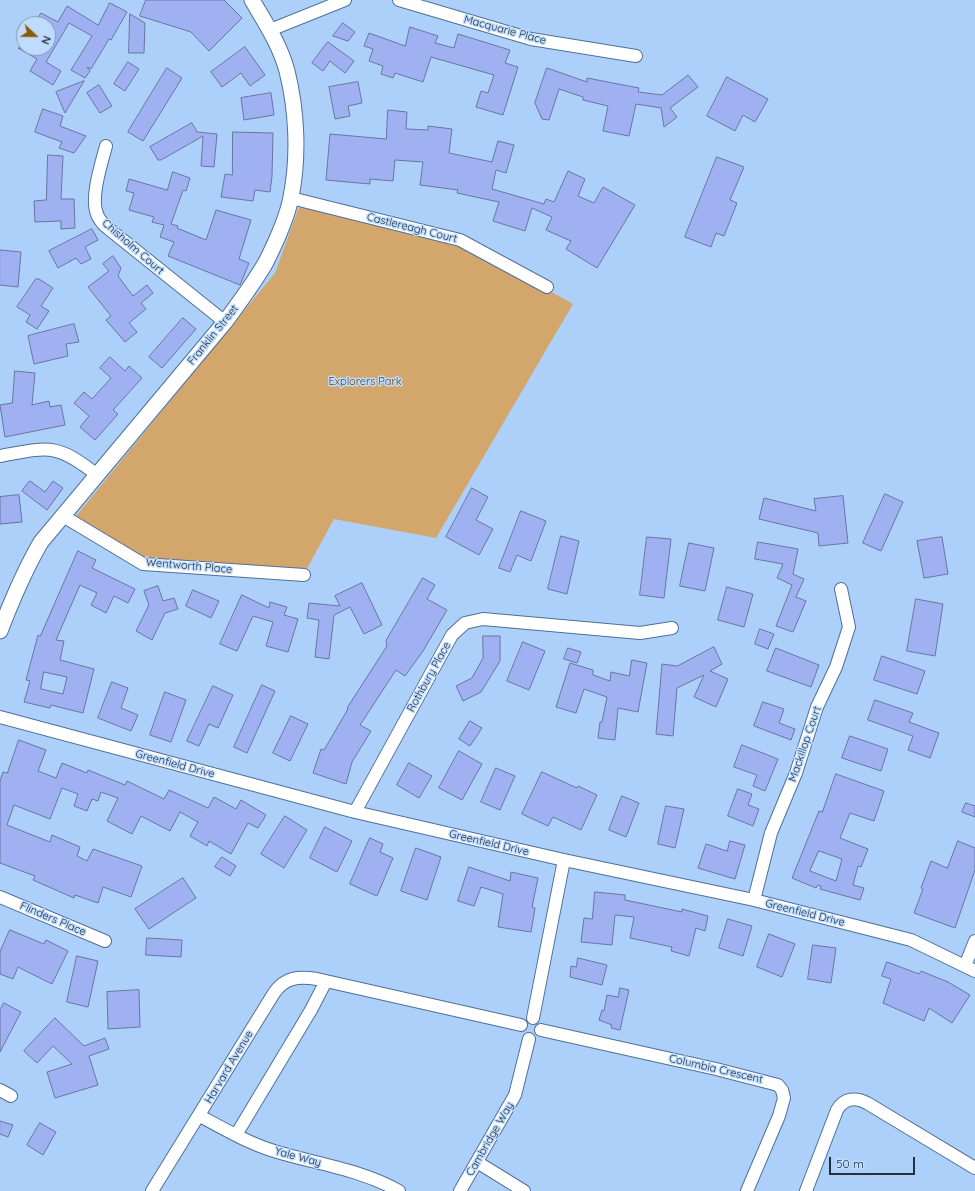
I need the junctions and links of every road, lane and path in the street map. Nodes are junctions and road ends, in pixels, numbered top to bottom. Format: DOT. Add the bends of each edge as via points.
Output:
graph roads {
  1 [pos="252,0"];
  2 [pos="345,0"];
  3 [pos="399,0"];
  4 [pos="270,30"];
  5 [pos="636,56"];
  6 [pos="106,146"];
  7 [pos="291,198"];
  8 [pos="547,287"];
  9 [pos="224,322"];
  10 [pos="0,456"];
  11 [pos="98,475"];
  12 [pos="63,516"];
  13 [pos="304,575"];
  14 [pos="841,589"];
  15 [pos="672,628"];
  16 [pos="0,631"];
  17 [pos="0,717"];
  18 [pos="355,812"];
  19 [pos="564,860"];
  20 [pos="0,897"];
  21 [pos="754,900"];
  22 [pos="105,941"];
  23 [pos="975,941"];
  24 [pos="970,968"];
  25 [pos="326,981"];
  26 [pos="533,1018"];
  27 [pos="521,1025"];
  28 [pos="541,1030"];
  29 [pos="529,1039"];
  30 [pos="200,1116"];
  31 [pos="236,1135"];
  32 [pos="477,1162"];
  33 [pos="975,1168"];
  34 [pos="152,1191"];
  35 [pos="399,1191"];
  36 [pos="460,1191"];
  37 [pos="524,1191"];
  38 [pos="747,1191"];
  39 [pos="806,1191"];
  1 -- 4 [label="street, Franklin Street"];
  2 -- 4 [label="street"];
  3 -- 5 [label="street, Macquarie Place" via="532,39"];
  4 -- 7 [label="street, Franklin Street" via="286,70 293,108 296,161"];
  6 -- 9 [label="street, Chisholm Court" via="96,199 96,213 104,225"];
  7 -- 8 [label="street, Castlereagh Court" via="460,240"];
  7 -- 9 [label="street, Franklin Street" via="265,262 247,292"];
  9 -- 11 [label="street, Franklin Street"];
  10 -- 11 [label="street" via="50,449 66,453"];
  11 -- 12 [label="street, Franklin Street"];
  12 -- 13 [label="street, Wentworth Place" via="144,564"];
  12 -- 16 [label="street, Franklin Street" via="26,567"];
  14 -- 21 [label="street, Mackillop Court" via="850,627 836,667 817,707 796,773 771,833"];
  15 -- 18 [label="street, Rothbury Place" via="640,633 483,619 465,623 452,635"];
  17 -- 18 [label="street, Greenfield Drive"];
  18 -- 19 [label="street, Greenfield Drive"];
  19 -- 21 [label="street, Greenfield Drive"];
  19 -- 26 [label="street"];
  20 -- 22 [label="street, Flinders Place"];
  21 -- 24 [label="street, Greenfield Drive" via="911,940"];
  23 -- 24 [label="street"];
  25 -- 27 [label="street, Harvard Avenue"];
  25 -- 30 [label="street, Harvard Avenue" via="296,977 278,987"];
  25 -- 31 [label="street" via="319,997"];
  26 -- 27 [label="street" via="526,1019"];
  26 -- 28 [label="street" via="538,1021"];
  27 -- 29 [label="street" via="523,1035"];
  28 -- 29 [label="street" via="535,1038"];
  28 -- 38 [label="street, Columbia Crescent" via="778,1085 784,1098 779,1116"];
  29 -- 32 [label="street, Cambridge Way" via="515,1095"];
  30 -- 31 [label="street, Yale Way"];
  30 -- 34 [label="street, Harvard Avenue"];
  31 -- 35 [label="street, Yale Way" via="273,1151 369,1176"];
  32 -- 36 [label="street, Cambridge Way"];
  32 -- 37 [label="street"];
  33 -- 39 [label="street" via="860,1099 853,1099 840,1105 837,1110"];
}
